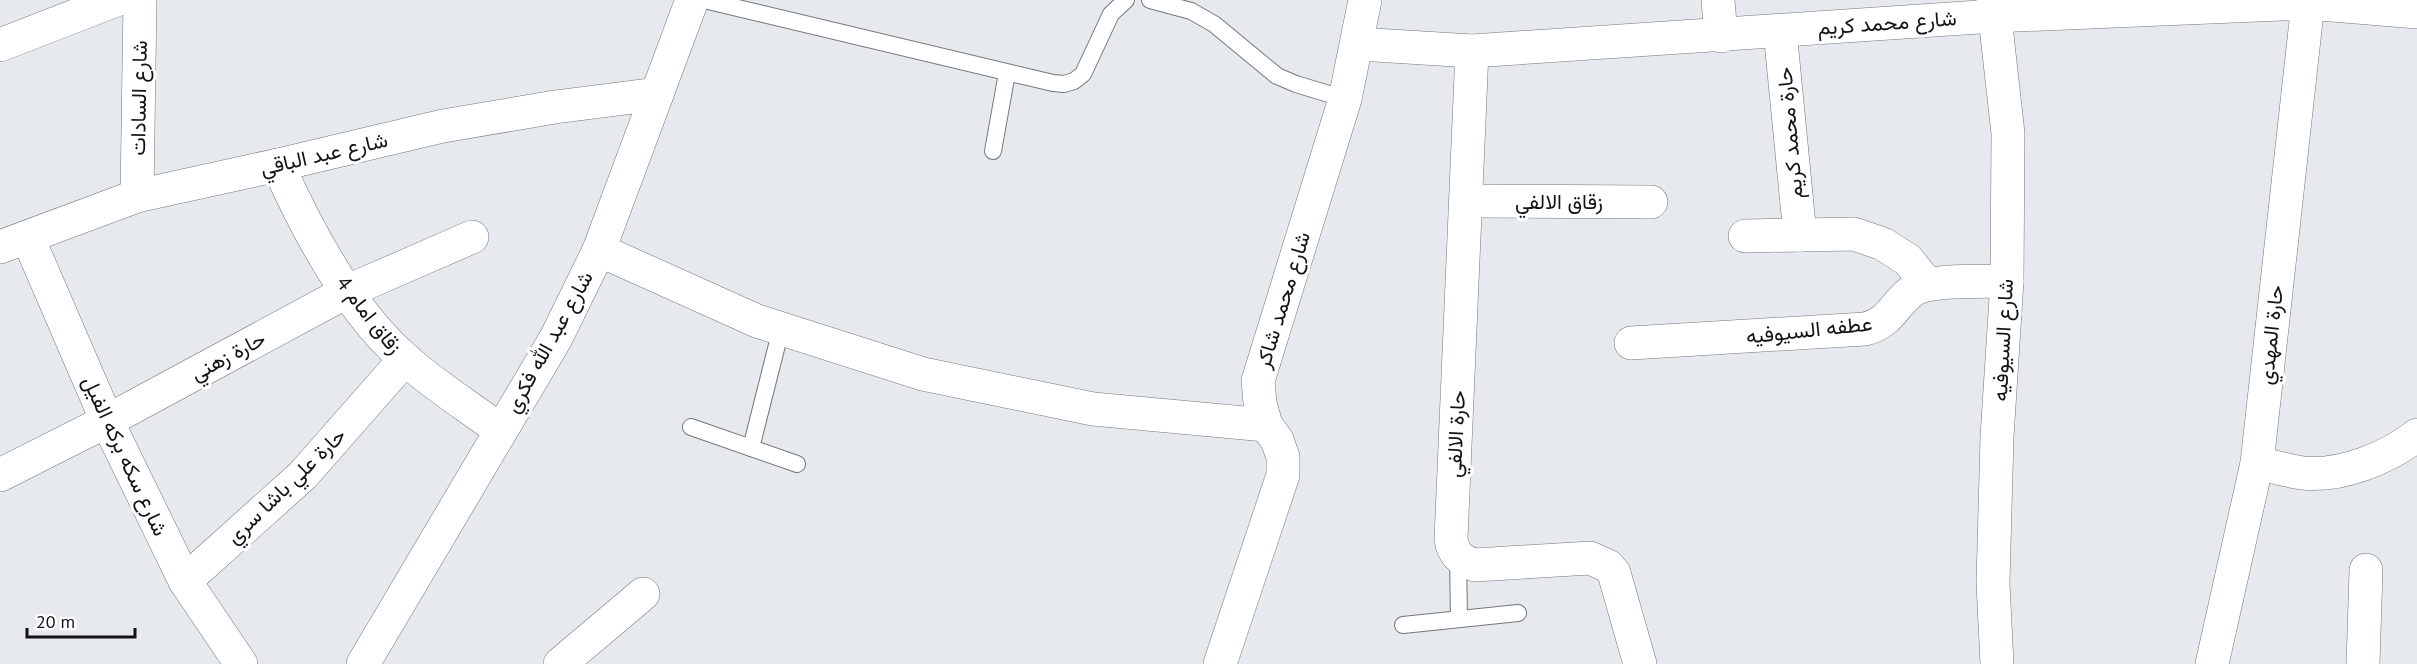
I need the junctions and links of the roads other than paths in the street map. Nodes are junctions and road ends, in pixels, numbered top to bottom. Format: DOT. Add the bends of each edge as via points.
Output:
graph roads {
  1 [pos="116,0"];
  2 [pos="140,0"];
  3 [pos="693,0"];
  4 [pos="704,0"];
  5 [pos="1126,0"];
  6 [pos="1150,0"];
  7 [pos="1365,0"];
  8 [pos="1718,0"];
  9 [pos="2308,3"];
  10 [pos="1994,8"];
  11 [pos="2417,12"];
  12 [pos="1780,31"];
  13 [pos="1720,36"];
  14 [pos="1358,44"];
  15 [pos="0,45"];
  16 [pos="1472,51"];
  17 [pos="1007,73"];
  18 [pos="657,94"];
  19 [pos="1345,99"];
  20 [pos="993,151"];
  21 [pos="278,165"];
  22 [pos="137,196"];
  23 [pos="1467,201"];
  24 [pos="1651,202"];
  25 [pos="1800,235"];
  26 [pos="1745,236"];
  27 [pos="472,237"];
  28 [pos="14,243"];
  29 [pos="599,250"];
  30 [pos="2007,281"];
  31 [pos="1927,284"];
  32 [pos="348,291"];
  33 [pos="781,329"];
  34 [pos="1631,343"];
  35 [pos="405,359"];
  36 [pos="107,421"];
  37 [pos="1266,425"];
  38 [pos="691,427"];
  39 [pos="500,430"];
  40 [pos="2417,435"];
  41 [pos="751,448"];
  42 [pos="2257,463"];
  43 [pos="796,464"];
  44 [pos="0,475"];
  45 [pos="1458,556"];
  46 [pos="2366,570"];
  47 [pos="185,581"];
  48 [pos="643,594"];
  49 [pos="1518,613"];
  50 [pos="1459,619"];
  51 [pos="1403,625"];
  52 [pos="241,664"];
  53 [pos="363,664"];
  54 [pos="560,664"];
  55 [pos="1220,664"];
  56 [pos="1640,664"];
  57 [pos="1997,664"];
  58 [pos="2212,664"];
  59 [pos="2363,664"];
  1 -- 15 [label="street"];
  2 -- 22 [label="street, شارع السادات"];
  3 -- 18 [label="street, شارع عبد الله فكري"];
  4 -- 17 [label="lane"];
  5 -- 17 [label="lane" via="1111,14 1089,65 1074,81 1053,83"];
  6 -- 19 [label="lane" via="1191,11 1214,24 1287,81"];
  7 -- 14 [label="street, شارع محمد شاكر"];
  8 -- 13 [label="street"];
  9 -- 10 [label="street, شارع محمد كريم"];
  9 -- 11 [label="street, شارع محمد كريم"];
  9 -- 42 [label="street, حارة المهدي"];
  10 -- 12 [label="street, شارع محمد كريم"];
  10 -- 30 [label="street, شارع السيوفيه" via="2008,133"];
  12 -- 13 [label="street, شارع محمد كريم"];
  12 -- 25 [label="street, حارة محمد كريم"];
  13 -- 16 [label="street, شارع محمد كريم"];
  14 -- 16 [label="street, شارع محمد كريم"];
  14 -- 19 [label="street, شارع محمد شاكر"];
  16 -- 23 [label="street, حارة الالفي"];
  17 -- 20 [label="lane"];
  18 -- 21 [label="street, شارع عبد الباقي" via="443,126"];
  18 -- 29 [label="street, شارع عبد الله فكري"];
  19 -- 37 [label="street, شارع محمد شاكر" via="1258,381"];
  21 -- 22 [label="street, شارع عبد الباقي"];
  21 -- 32 [label="street, زقاق امام 4" via="317,244"];
  22 -- 28 [label="street, شارع عبد الباقي"];
  23 -- 24 [label="street, زقاق الالفي"];
  23 -- 45 [label="street, حارة الالفي" via="1451,539"];
  25 -- 26 [label="street"];
  25 -- 31 [label="street" via="1854,234 1883,244 1908,260"];
  27 -- 32 [label="street, حارة زهني"];
  28 -- 36 [label="street, شارع سكه بركه الفيل"];
  29 -- 33 [label="street"];
  29 -- 39 [label="street, شارع عبد الله فكري" via="556,338"];
  30 -- 31 [label="street"];
  30 -- 57 [label="street, شارع السيوفيه" via="1993,583"];
  31 -- 34 [label="street, عطفه السيوفيه" via="1914,290 1876,326"];
  32 -- 35 [label="street, زقاق امام 4"];
  32 -- 36 [label="street, حارة زهني"];
  33 -- 37 [label="street" via="923,374 1082,406"];
  33 -- 41 [label="lane"];
  35 -- 39 [label="street, زقاق امام 4"];
  35 -- 47 [label="street, حارة علي باشا سري" via="303,476"];
  36 -- 44 [label="street, حارة زهني"];
  36 -- 47 [label="street, شارع سكه بركه الفيل"];
  37 -- 55 [label="street, شارع محمد شاكر" via="1283,457 1283,475"];
  38 -- 41 [label="lane"];
  39 -- 53 [label="street, شارع عبد الله فكري"];
  40 -- 42 [label="street" via="2398,450 2353,468 2305,473"];
  41 -- 43 [label="lane"];
  42 -- 58 [label="street, حارة المهدي"];
  45 -- 50 [label="lane"];
  45 -- 56 [label="street" via="1475,565 1590,558 1608,566 1617,582"];
  46 -- 59 [label="street"];
  47 -- 52 [label="street, شارع سكه بركه الفيل"];
  48 -- 54 [label="street"];
  49 -- 50 [label="lane"];
  50 -- 51 [label="lane"];
}
